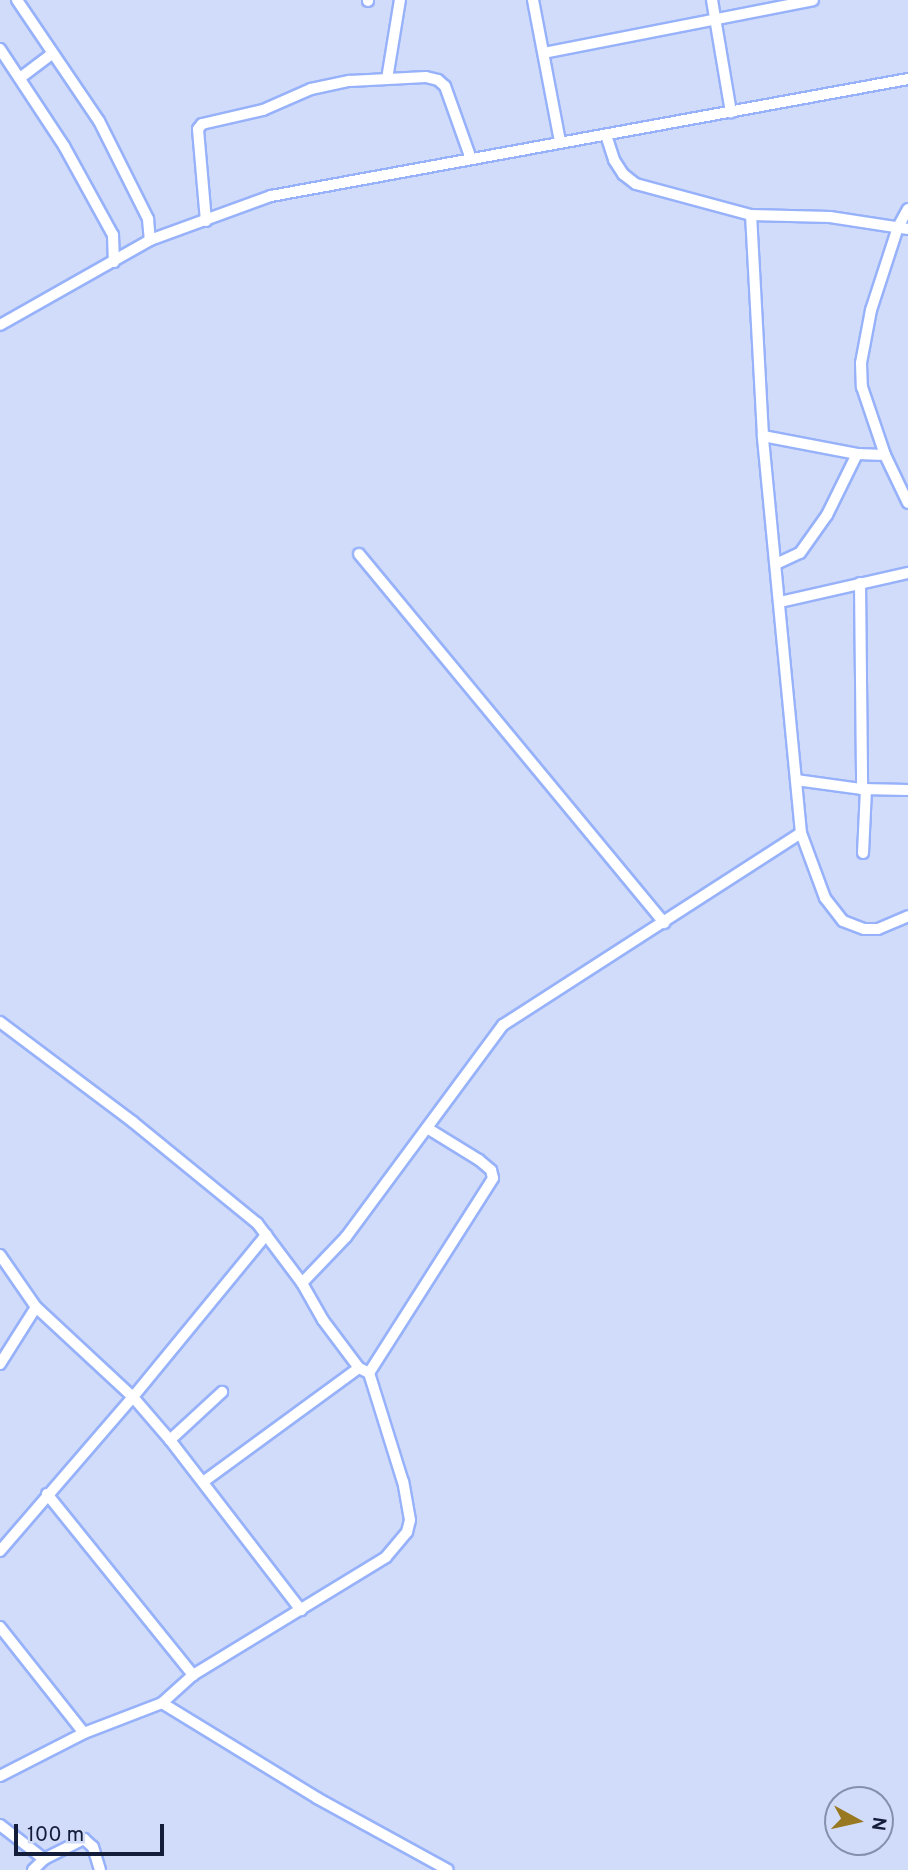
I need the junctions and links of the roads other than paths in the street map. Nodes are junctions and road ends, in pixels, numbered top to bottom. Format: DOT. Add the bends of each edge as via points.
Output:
graph roads {
  1 [pos="17,0"];
  2 [pos="400,0"];
  3 [pos="533,0"];
  4 [pos="712,0"];
  5 [pos="813,0"];
  6 [pos="716,20"];
  7 [pos="0,49"];
  8 [pos="53,52"];
  9 [pos="544,53"];
  10 [pos="20,78"];
  11 [pos="387,79"];
  12 [pos="908,79"];
  13 [pos="731,112"];
  14 [pos="606,135"];
  15 [pos="560,142"];
  16 [pos="471,159"];
  17 [pos="908,209"];
  18 [pos="751,215"];
  19 [pos="206,221"];
  20 [pos="903,228"];
  21 [pos="150,240"];
  22 [pos="114,262"];
  23 [pos="0,325"];
  24 [pos="763,436"];
  25 [pos="857,454"];
  26 [pos="885,455"];
  27 [pos="908,502"];
  28 [pos="359,554"];
  29 [pos="776,564"];
  30 [pos="908,573"];
  31 [pos="860,583"];
  32 [pos="780,602"];
  33 [pos="796,780"];
  34 [pos="864,789"];
  35 [pos="908,790"];
  36 [pos="801,833"];
  37 [pos="863,853"];
  38 [pos="908,916"];
  39 [pos="664,923"];
  40 [pos="0,1022"];
  41 [pos="427,1128"];
  42 [pos="266,1235"];
  43 [pos="0,1255"];
  44 [pos="302,1283"];
  45 [pos="36,1307"];
  46 [pos="0,1364"];
  47 [pos="364,1370"];
  48 [pos="222,1392"];
  49 [pos="133,1397"];
  50 [pos="170,1440"];
  51 [pos="203,1482"];
  52 [pos="47,1494"];
  53 [pos="0,1551"];
  54 [pos="301,1610"];
  55 [pos="0,1628"];
  56 [pos="193,1675"];
  57 [pos="162,1703"];
  58 [pos="84,1732"];
  59 [pos="0,1776"];
  60 [pos="0,1825"];
  61 [pos="44,1858"];
  62 [pos="33,1870"];
  63 [pos="100,1870"];
  64 [pos="448,1870"];
  1 -- 8 [label="street"];
  2 -- 11 [label="street"];
  3 -- 9 [label="street"];
  4 -- 6 [label="street"];
  5 -- 6 [label="street"];
  6 -- 9 [label="street"];
  6 -- 13 [label="street"];
  7 -- 10 [label="street"];
  8 -- 10 [label="street"];
  8 -- 21 [label="street" via="99,121 133,185 148,219"];
  9 -- 15 [label="street"];
  10 -- 22 [label="street" via="113,235"];
  11 -- 16 [label="street" via="426,77 445,86"];
  11 -- 19 [label="street" via="311,89 263,110 202,124 196,138"];
  12 -- 13 [label="street"];
  13 -- 14 [label="street"];
  14 -- 15 [label="street"];
  14 -- 18 [label="street" via="614,160 636,184"];
  15 -- 16 [label="street"];
  16 -- 19 [label="street" via="271,197"];
  17 -- 20 [label="street"];
  18 -- 20 [label="street" via="830,217"];
  18 -- 24 [label="street"];
  19 -- 21 [label="street"];
  20 -- 26 [label="street" via="871,310 861,363 862,387"];
  21 -- 22 [label="street"];
  22 -- 23 [label="street"];
  24 -- 25 [label="street"];
  24 -- 29 [label="street"];
  25 -- 26 [label="street"];
  25 -- 29 [label="street" via="827,515 800,553"];
  26 -- 27 [label="street"];
  28 -- 39 [label="street"];
  29 -- 32 [label="street"];
  30 -- 31 [label="street"];
  31 -- 32 [label="street"];
  31 -- 34 [label="street"];
  32 -- 33 [label="street"];
  33 -- 34 [label="street"];
  33 -- 36 [label="street"];
  34 -- 35 [label="street"];
  34 -- 37 [label="street"];
  36 -- 38 [label="street" via="825,898 843,921 878,929"];
  36 -- 39 [label="street"];
  39 -- 41 [label="street" via="503,1025"];
  40 -- 42 [label="street" via="132,1122"];
  41 -- 44 [label="street" via="346,1237"];
  41 -- 47 [label="street" via="479,1160 493,1178"];
  42 -- 44 [label="street"];
  42 -- 49 [label="street"];
  43 -- 45 [label="street"];
  44 -- 47 [label="street" via="312,1304"];
  45 -- 46 [label="street"];
  45 -- 49 [label="street"];
  47 -- 51 [label="street"];
  47 -- 54 [label="street" via="403,1482 410,1520 407,1532 393,1552"];
  48 -- 50 [label="street"];
  49 -- 50 [label="street"];
  49 -- 52 [label="street"];
  50 -- 51 [label="street"];
  51 -- 54 [label="street"];
  52 -- 53 [label="street"];
  52 -- 56 [label="street"];
  54 -- 56 [label="street"];
  55 -- 58 [label="street"];
  56 -- 57 [label="street"];
  57 -- 58 [label="street"];
  57 -- 64 [label="street" via="317,1798"];
  58 -- 59 [label="street"];
  60 -- 61 [label="street"];
  61 -- 62 [label="street"];
  61 -- 63 [label="street" via="85,1839 93,1847"];
}
